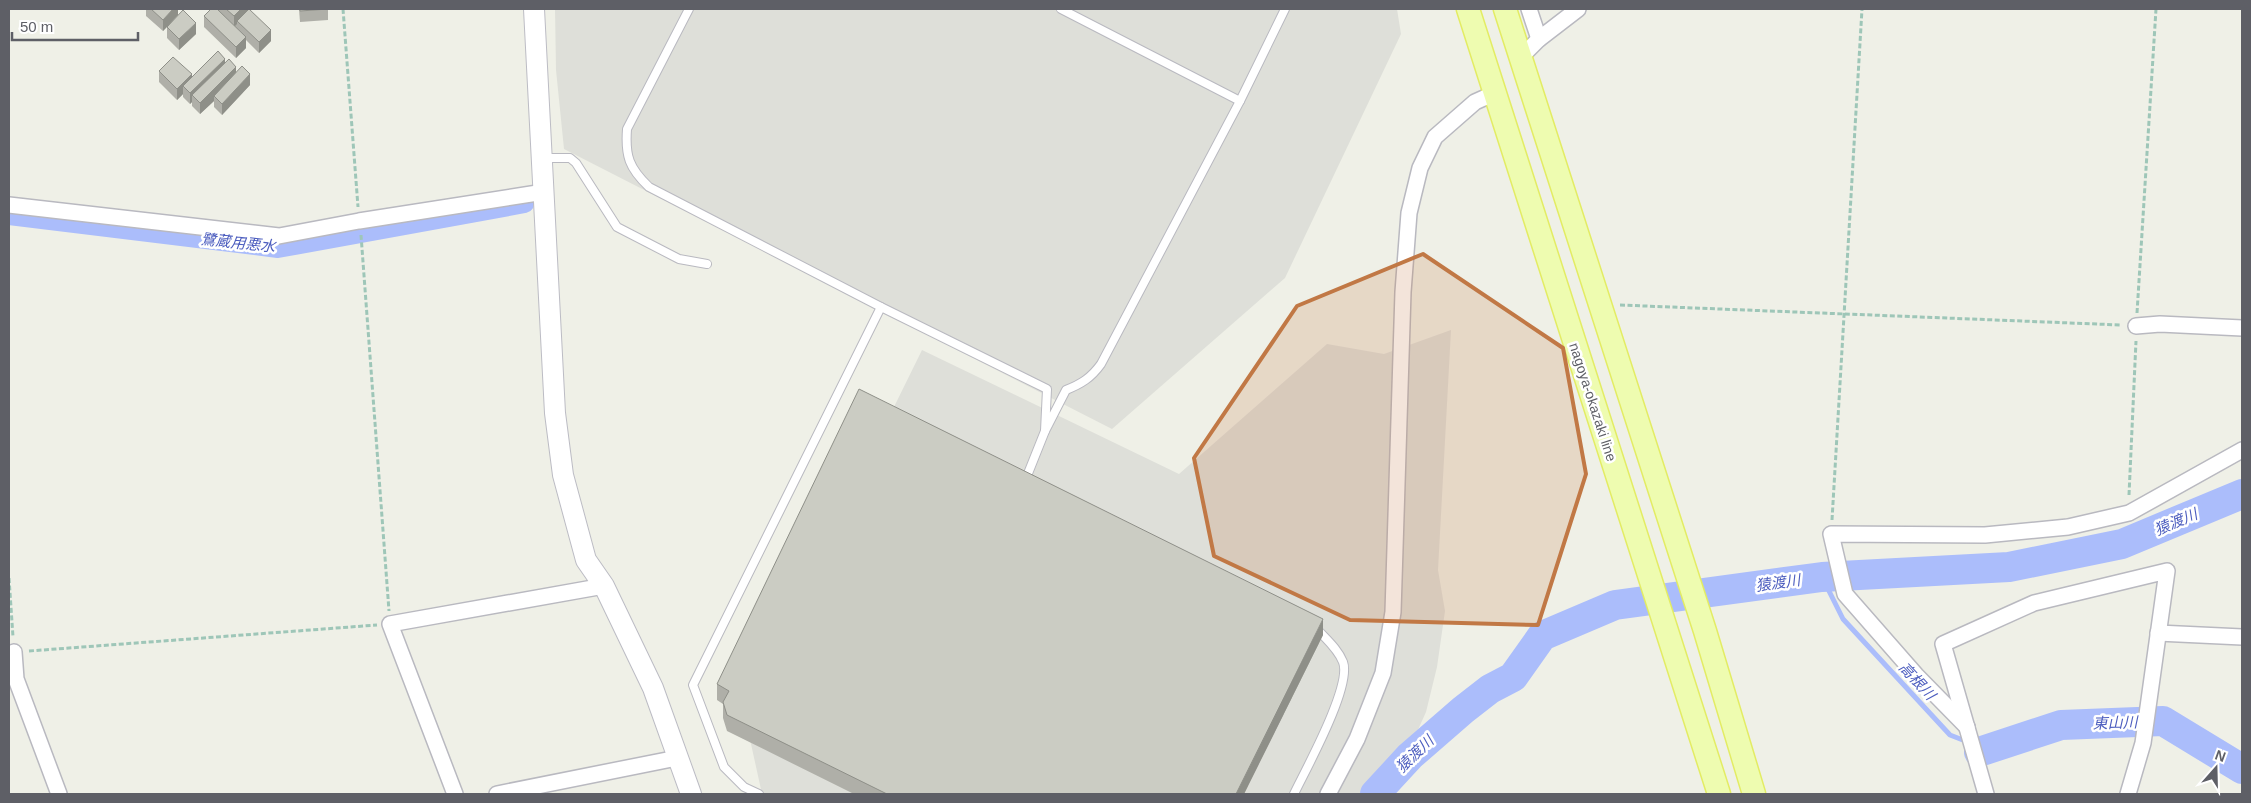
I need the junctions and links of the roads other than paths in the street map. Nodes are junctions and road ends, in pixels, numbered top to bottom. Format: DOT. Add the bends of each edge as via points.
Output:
graph roads {
  1 [pos="534,9"];
  2 [pos="690,9"];
  3 [pos="1060,9"];
  4 [pos="1285,9"];
  5 [pos="1468,9"];
  6 [pos="1505,9"];
  7 [pos="1530,9"];
  8 [pos="1578,9"];
  9 [pos="1539,39"];
  10 [pos="1521,57"];
  11 [pos="1495,92"];
  12 [pos="1240,101"];
  13 [pos="542,158"];
  14 [pos="544,192"];
  15 [pos="9,205"];
  16 [pos="707,264"];
  17 [pos="881,307"];
  18 [pos="2136,326"];
  19 [pos="2242,328"];
  20 [pos="1044,431"];
  21 [pos="2242,450"];
  22 [pos="1027,492"];
  23 [pos="604,586"];
  24 [pos="1307,624"];
  25 [pos="2158,633"];
  26 [pos="2242,636"];
  27 [pos="14,652"];
  28 [pos="1966,727"];
  29 [pos="677,758"];
  30 [pos="59,794"];
  31 [pos="455,794"];
  32 [pos="497,794"];
  33 [pos="691,794"];
  34 [pos="759,794"];
  35 [pos="1294,794"];
  36 [pos="1328,794"];
  37 [pos="1719,794"];
  38 [pos="1754,794"];
  39 [pos="1986,794"];
  40 [pos="2128,794"];
  1 -- 13 [label="street"];
  2 -- 17 [label="lane" via="627,129 625,145 635,173 649,187"];
  3 -- 12 [label="lane"];
  4 -- 12 [label="lane"];
  5 -- 11 [label="main road, nagoya-okazaki line"];
  6 -- 10 [label="main road"];
  7 -- 9 [label="street"];
  8 -- 9 [label="street"];
  9 -- 10 [label="street"];
  10 -- 38 [label="main road"];
  11 -- 36 [label="street" via="1475,102 1435,137 1420,168 1411,204 1403,292 1393,612 1383,673 1357,739"];
  11 -- 37 [label="main road, nagoya-okazaki line"];
  12 -- 20 [label="lane" via="1101,364 1092,376 1066,390"];
  13 -- 14 [label="street"];
  13 -- 16 [label="lane" via="570,158 576,163 617,227 680,260"];
  14 -- 15 [label="street" via="278,236"];
  14 -- 23 [label="street" via="555,413 563,475 586,560"];
  17 -- 20 [label="lane" via="1047,390"];
  17 -- 34 [label="lane" via="693,685 724,767 744,787"];
  18 -- 19 [label="street"];
  20 -- 22 [label="lane" via="1025,478"];
  21 -- 28 [label="street" via="2129,513 2068,527 1985,535 1832,538 1845,594 1916,676"];
  23 -- 29 [label="street" via="653,688"];
  23 -- 31 [label="street" via="390,624"];
  24 -- 35 [label="lane" via="1316,628 1335,648 1344,663 1337,706"];
  25 -- 26 [label="street"];
  25 -- 28 [label="street" via="2167,571 2034,603 1943,644"];
  25 -- 40 [label="street" via="2143,743"];
  27 -- 30 [label="street" via="16,679"];
  28 -- 39 [label="street"];
  29 -- 32 [label="street"];
  29 -- 33 [label="street"];
}
